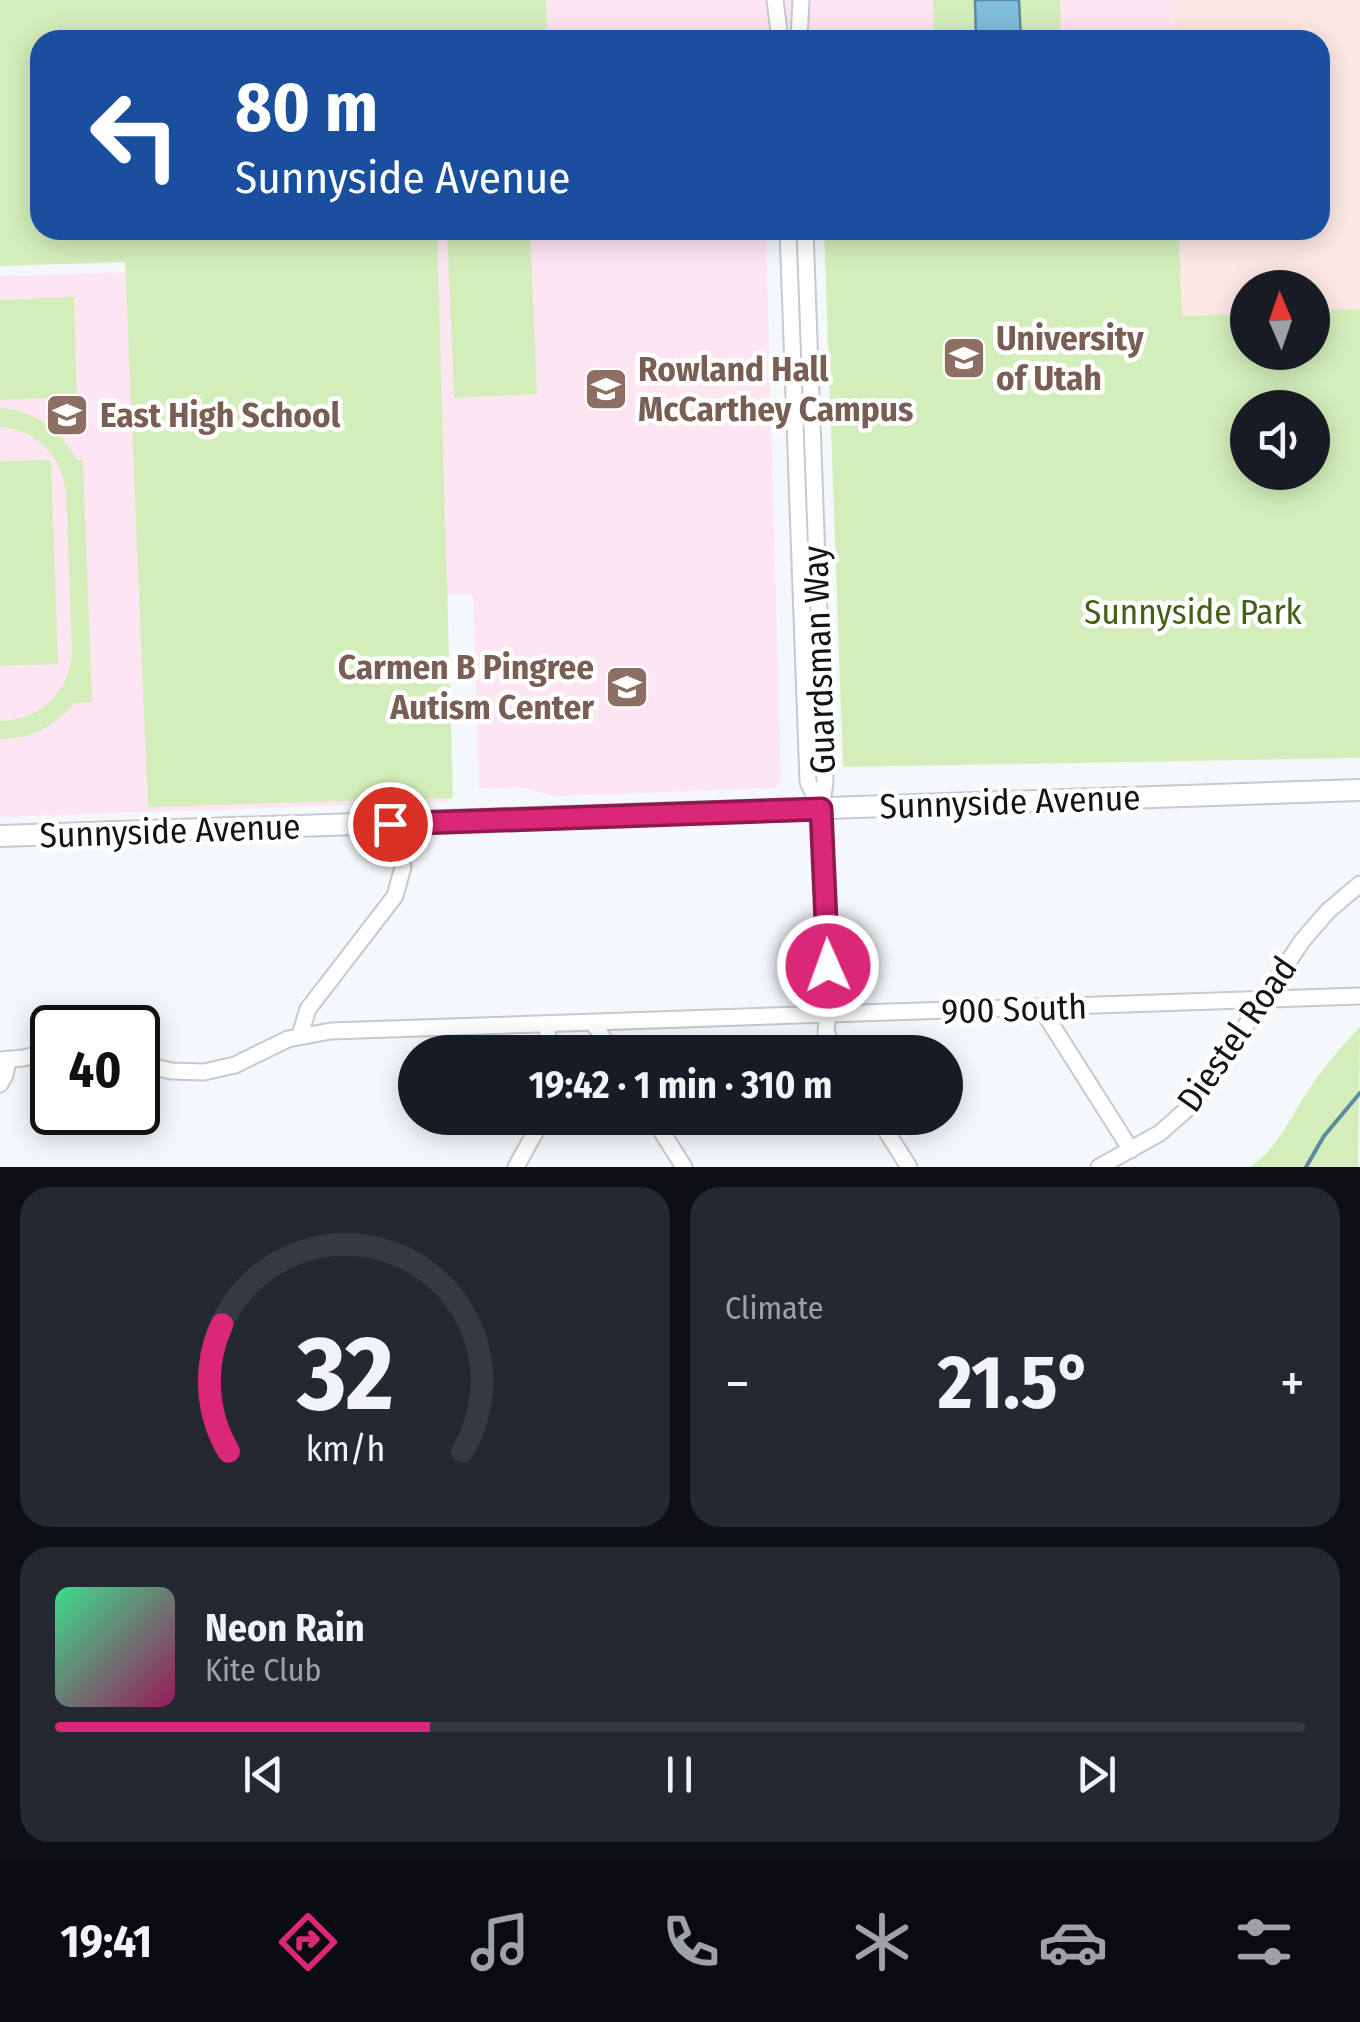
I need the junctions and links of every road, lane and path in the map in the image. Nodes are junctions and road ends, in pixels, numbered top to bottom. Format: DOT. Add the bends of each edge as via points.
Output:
graph roads {
  1 [pos="775,0"];
  2 [pos="801,0"];
  3 [pos="779,30"];
  4 [pos="800,30"];
  5 [pos="788,240"];
  6 [pos="805,240"];
  7 [pos="1360,790"];
  8 [pos="821,809"];
  9 [pos="0,836"];
  10 [pos="403,867"];
  11 [pos="1360,884"];
  12 [pos="1360,996"];
  13 [pos="1265,1000"];
  14 [pos="1041,1008"];
  15 [pos="828,1016"];
  16 [pos="594,1024"];
  17 [pos="548,1025"];
  18 [pos="300,1035"];
  19 [pos="548,1035"];
  20 [pos="601,1035"];
  21 [pos="828,1035"];
  22 [pos="30,1055"];
  23 [pos="4,1060"];
  24 [pos="160,1069"];
  25 [pos="0,1084"];
  26 [pos="534,1135"];
  27 [pos="664,1135"];
  28 [pos="889,1135"];
  29 [pos="1131,1150"];
  30 [pos="516,1167"];
  31 [pos="684,1167"];
  32 [pos="909,1167"];
  33 [pos="1099,1167"];
  1 -- 3 [label="street"];
  2 -- 4 [label="street"];
  5 -- 8 [label="street, Guardsman Way" via="808,782"];
  6 -- 8 [label="street, Guardsman Way"];
  7 -- 8 [label="main road, Sunnyside Avenue"];
  8 -- 9 [label="main road, Sunnyside Avenue"];
  8 -- 15 [label="street"];
  10 -- 18 [label="street" via="395,896 308,1010"];
  11 -- 13 [label="street, Diestel Road" via="1302,942"];
  12 -- 13 [label="street, 900 South"];
  13 -- 14 [label="street, 900 South"];
  13 -- 29 [label="street, Diestel Road" via="1196,1102"];
  14 -- 15 [label="street, 900 South"];
  14 -- 29 [label="street"];
  15 -- 16 [label="street, 900 South"];
  15 -- 21 [label="street"];
  16 -- 17 [label="street, 900 South"];
  16 -- 20 [label="street"];
  17 -- 18 [label="street, 900 South"];
  17 -- 19 [label="street"];
  18 -- 24 [label="street, 900 South" via="220,1069"];
  22 -- 23 [label="street"];
  23 -- 25 [label="street"];
  26 -- 30 [label="street"];
  27 -- 31 [label="street"];
  28 -- 32 [label="street"];
  29 -- 33 [label="street, Diestel Road"];
}
